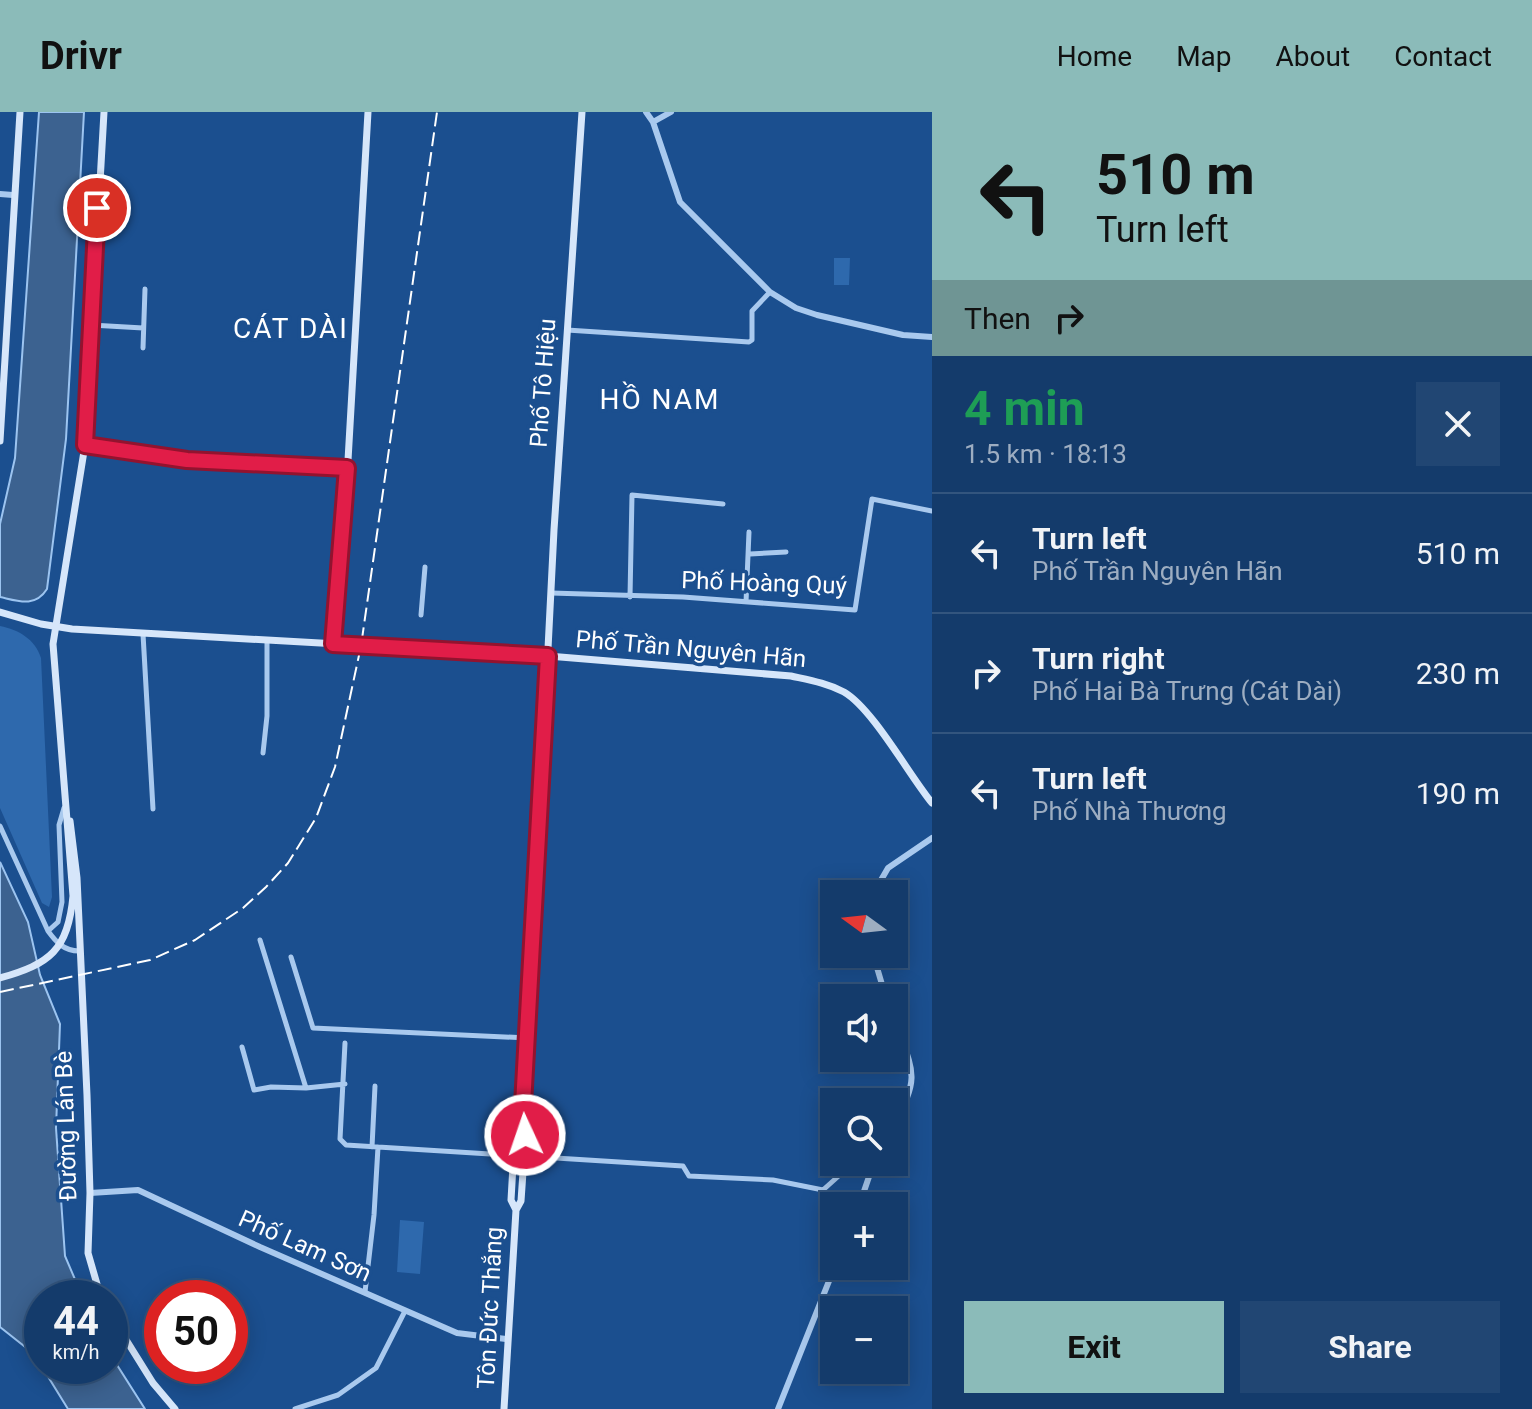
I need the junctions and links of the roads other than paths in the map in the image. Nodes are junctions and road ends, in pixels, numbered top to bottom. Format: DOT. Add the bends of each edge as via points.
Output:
graph roads {
  1 [pos="20,112"];
  2 [pos="104,112"];
  3 [pos="368,112"];
  4 [pos="582,112"];
  5 [pos="646,112"];
  6 [pos="671,112"];
  7 [pos="653,122"];
  8 [pos="0,194"];
  9 [pos="13,195"];
  10 [pos="145,289"];
  11 [pos="770,292"];
  12 [pos="4,321"];
  13 [pos="90,325"];
  14 [pos="143,328"];
  15 [pos="566,330"];
  16 [pos="932,337"];
  17 [pos="143,348"];
  18 [pos="0,441"];
  19 [pos="85,445"];
  20 [pos="347,468"];
  21 [pos="723,504"];
  22 [pos="932,511"];
  23 [pos="749,532"];
  24 [pos="786,552"];
  25 [pos="750,554"];
  26 [pos="425,567"];
  27 [pos="550,593"];
  28 [pos="630,597"];
  29 [pos="746,602"];
  30 [pos="0,612"];
  31 [pos="421,615"];
  32 [pos="54,627"];
  33 [pos="143,634"];
  34 [pos="267,641"];
  35 [pos="333,644"];
  36 [pos="548,656"];
  37 [pos="263,753"];
  38 [pos="932,803"];
  39 [pos="66,804"];
  40 [pos="153,809"];
  41 [pos="0,826"];
  42 [pos="932,838"];
  43 [pos="881,880"];
  44 [pos="48,931"];
  45 [pos="260,940"];
  46 [pos="79,951"];
  47 [pos="291,957"];
  48 [pos="0,978"];
  49 [pos="528,1038"];
  50 [pos="345,1043"];
  51 [pos="242,1047"];
  52 [pos="908,1058"];
  53 [pos="345,1084"];
  54 [pos="375,1086"];
  55 [pos="306,1088"];
  56 [pos="908,1098"];
  57 [pos="523,1105"];
  58 [pos="375,1147"];
  59 [pos="513,1156"];
  60 [pos="524,1157"];
  61 [pos="839,1176"];
  62 [pos="90,1193"];
  63 [pos="516,1210"];
  64 [pos="96,1280"];
  65 [pos="829,1280"];
  66 [pos="365,1292"];
  67 [pos="405,1311"];
  68 [pos="506,1339"];
  69 [pos="128,1343"];
  70 [pos="175,1409"];
  71 [pos="295,1409"];
  72 [pos="504,1409"];
  73 [pos="778,1409"];
  1 -- 9 [label="main road"];
  2 -- 13 [label="main road"];
  3 -- 20 [label="main road"];
  4 -- 15 [label="main road, Phố Tô Hiệu"];
  5 -- 7 [label="street"];
  6 -- 7 [label="street"];
  7 -- 11 [label="street" via="680,202"];
  8 -- 9 [label="street"];
  9 -- 12 [label="main road"];
  10 -- 14 [label="street"];
  11 -- 15 [label="street" via="752,311 749,342"];
  11 -- 16 [label="street" via="817,315"];
  12 -- 18 [label="main road"];
  13 -- 14 [label="street"];
  13 -- 19 [label="main road"];
  14 -- 17 [label="street"];
  15 -- 27 [label="main road, Phố Tô Hiệu"];
  19 -- 20 [label="street" via="187,460"];
  19 -- 32 [label="main road"];
  20 -- 35 [label="main road"];
  21 -- 28 [label="street" via="632,495"];
  22 -- 29 [label="street, Phố Hoàng Quý" via="872,499 855,610"];
  23 -- 25 [label="street"];
  24 -- 25 [label="street"];
  25 -- 29 [label="street"];
  26 -- 31 [label="street"];
  27 -- 28 [label="street, Phố Hoàng Quý"];
  27 -- 36 [label="main road, Phố Tô Hiệu"];
  28 -- 29 [label="street, Phố Hoàng Quý"];
  30 -- 32 [label="main road, Phố Trần Nguyên Hãn"];
  32 -- 33 [label="main road, Phố Trần Nguyên Hãn"];
  32 -- 39 [label="main road"];
  33 -- 34 [label="main road, Phố Trần Nguyên Hãn"];
  33 -- 40 [label="street"];
  34 -- 35 [label="main road, Phố Trần Nguyên Hãn"];
  34 -- 37 [label="street"];
  35 -- 36 [label="main road, Phố Trần Nguyên Hãn"];
  36 -- 38 [label="main road, Phố Trần Nguyên Hãn" via="825,683 847,694 863,711"];
  36 -- 49 [label="main road, Tôn Đức Thắng"];
  39 -- 44 [label="street" via="59,825 62,902 58,922"];
  39 -- 46 [label="main road, Đường Lán Bè" via="74,833"];
  39 -- 48 [label="main road" via="71,916 61,942 41,964"];
  41 -- 44 [label="street"];
  42 -- 43 [label="street" via="888,868"];
  44 -- 46 [label="street" via="69,951"];
  45 -- 55 [label="street"];
  46 -- 62 [label="main road, Đường Lán Bè"];
  47 -- 49 [label="street" via="313,1028"];
  49 -- 57 [label="main road, Tôn Đức Thắng"];
  50 -- 53 [label="street"];
  51 -- 55 [label="street" via="254,1090"];
  52 -- 56 [label="street" via="913,1071"];
  53 -- 55 [label="street"];
  53 -- 58 [label="street" via="340,1139 346,1145"];
  54 -- 58 [label="street"];
  57 -- 59 [label="main road, Tôn Đức Thắng" via="516,1113"];
  57 -- 60 [label="main road, Tôn Đức Thắng"];
  58 -- 59 [label="street"];
  58 -- 66 [label="street"];
  59 -- 60 [label="street"];
  59 -- 63 [label="main road, Tôn Đức Thắng" via="511,1200"];
  60 -- 61 [label="street" via="683,1166 689,1176 773,1180 823,1190"];
  60 -- 63 [label="main road, Tôn Đức Thắng"];
  62 -- 64 [label="main road, Đường Lán Bè" via="88,1253"];
  62 -- 66 [label="street, Phố Lam Sơn" via="138,1190"];
  63 -- 68 [label="main road, Tôn Đức Thắng"];
  65 -- 73 [label="street"];
  66 -- 67 [label="street, Phố Lam Sơn"];
  67 -- 68 [label="street, Phố Lam Sơn" via="457,1333"];
  67 -- 71 [label="street" via="376,1368 338,1395"];
  68 -- 72 [label="main road, Tôn Đức Thắng"];
  69 -- 70 [label="main road"];
}
